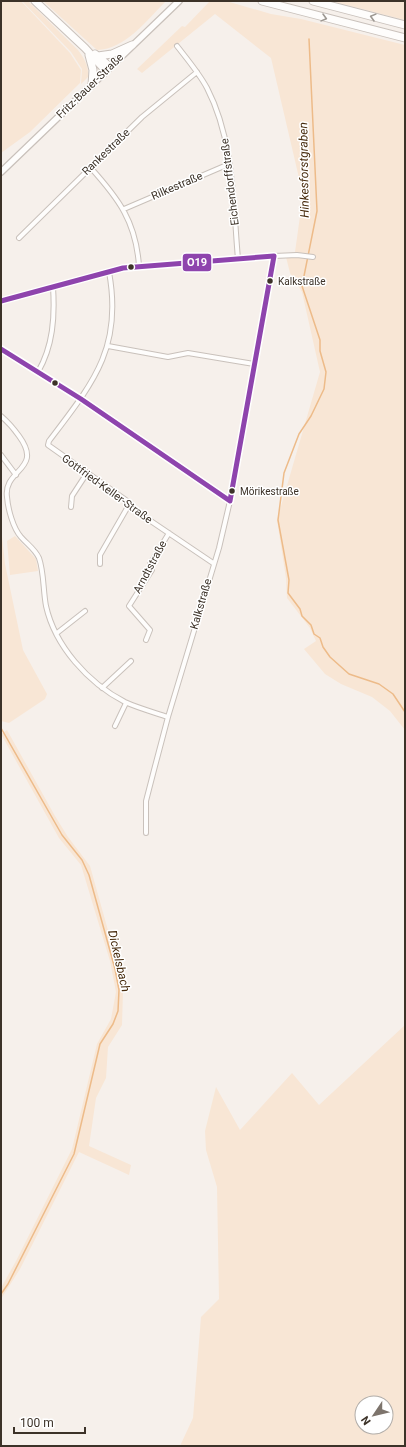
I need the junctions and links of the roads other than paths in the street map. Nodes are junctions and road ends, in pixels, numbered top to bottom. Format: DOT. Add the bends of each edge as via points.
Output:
graph roads {
  1 [pos="35,1"];
  2 [pos="39,1"];
  3 [pos="179,1"];
  4 [pos="262,1"];
  5 [pos="314,1"];
  6 [pos="43,8"];
  7 [pos="405,25"];
  8 [pos="405,38"];
  9 [pos="132,45"];
  10 [pos="177,46"];
  11 [pos="84,48"];
  12 [pos="89,55"];
  13 [pos="98,56"];
  14 [pos="108,69"];
  15 [pos="197,72"];
  16 [pos="92,85"];
  17 [pos="229,164"];
  18 [pos="90,167"];
  19 [pos="1,172"];
  20 [pos="124,209"];
  21 [pos="19,238"];
  22 [pos="274,256"];
  23 [pos="313,257"];
  24 [pos="238,259"];
  25 [pos="139,266"];
  26 [pos="108,272"];
  27 [pos="53,287"];
  28 [pos="1,301"];
  29 [pos="108,346"];
  30 [pos="1,349"];
  31 [pos="254,364"];
  32 [pos="38,372"];
  33 [pos="81,399"];
  34 [pos="1,416"];
  35 [pos="1,455"];
  36 [pos="87,473"];
  37 [pos="16,475"];
  38 [pos="230,501"];
  39 [pos="130,503"];
  40 [pos="71,507"];
  41 [pos="169,533"];
  42 [pos="213,563"];
  43 [pos="100,564"];
  44 [pos="85,611"];
  45 [pos="57,634"];
  46 [pos="146,640"];
  47 [pos="131,661"];
  48 [pos="102,688"];
  49 [pos="126,703"];
  50 [pos="168,717"];
  51 [pos="115,726"];
  52 [pos="146,833"];
  1 -- 6 [label="highway"];
  2 -- 6 [label="highway"];
  3 -- 9 [label="main road, Fritz-Bauer-Straße"];
  4 -- 8 [label="highway, one-way"];
  7 -- 5 [label="highway, one-way"];
  6 -- 11 [label="highway"];
  9 -- 13 [label="highway" via="112,54"];
  9 -- 14 [label="main road, Fritz-Bauer-Straße"];
  10 -- 15 [label="street, Eichendorffstraße"];
  11 -- 12 [label="highway"];
  11 -- 13 [label="highway"];
  12 -- 14 [label="highway"];
  12 -- 16 [label="highway" via="93,70"];
  13 -- 14 [label="highway"];
  14 -- 16 [label="main road, Fritz-Bauer-Straße"];
  15 -- 17 [label="street, Eichendorffstraße" via="218,115 226,139"];
  15 -- 18 [label="street, Rankestraße" via="142,117"];
  16 -- 19 [label="main road, Fritz-Bauer-Straße"];
  17 -- 20 [label="street, Rilkestraße"];
  17 -- 24 [label="street, Eichendorffstraße"];
  18 -- 20 [label="street" via="109,187"];
  18 -- 21 [label="street, Rankestraße"];
  20 -- 25 [label="street" via="135,240"];
  22 -- 23 [label="street"];
  22 -- 24 [label="street"];
  22 -- 31 [label="street, Kalkstraße"];
  24 -- 25 [label="street"];
  25 -- 26 [label="street"];
  26 -- 27 [label="street"];
  26 -- 29 [label="street" via="114,307"];
  27 -- 28 [label="street"];
  27 -- 32 [label="street" via="52,334 45,360"];
  29 -- 31 [label="street" via="168,357 188,353"];
  29 -- 33 [label="street" via="96,375"];
  30 -- 32 [label="street"];
  31 -- 38 [label="street, Kalkstraße"];
  32 -- 33 [label="street"];
  33 -- 36 [label="street, Gottfried-Keller-Straße" via="48,444 50,448"];
  33 -- 38 [label="street"];
  34 -- 37 [label="street" via="11,425 28,451 27,460"];
  35 -- 37 [label="street"];
  36 -- 39 [label="street, Gottfried-Keller-Straße"];
  36 -- 40 [label="street" via="72,496"];
  37 -- 45 [label="street" via="9,485 7,497 16,531 38,556 47,607"];
  38 -- 42 [label="street, Kalkstraße"];
  39 -- 41 [label="street, Gottfried-Keller-Straße" via="136,511"];
  39 -- 43 [label="street" via="100,554"];
  41 -- 42 [label="street, Gottfried-Keller-Straße"];
  41 -- 46 [label="street, Arndtstraße" via="150,564 152,570 129,606 150,630"];
  42 -- 50 [label="street, Kalkstraße"];
  44 -- 45 [label="street"];
  45 -- 48 [label="street" via="72,659"];
  47 -- 48 [label="street"];
  48 -- 49 [label="street"];
  49 -- 50 [label="street"];
  49 -- 51 [label="street"];
  50 -- 52 [label="street, Kalkstraße" via="146,801"];
}
